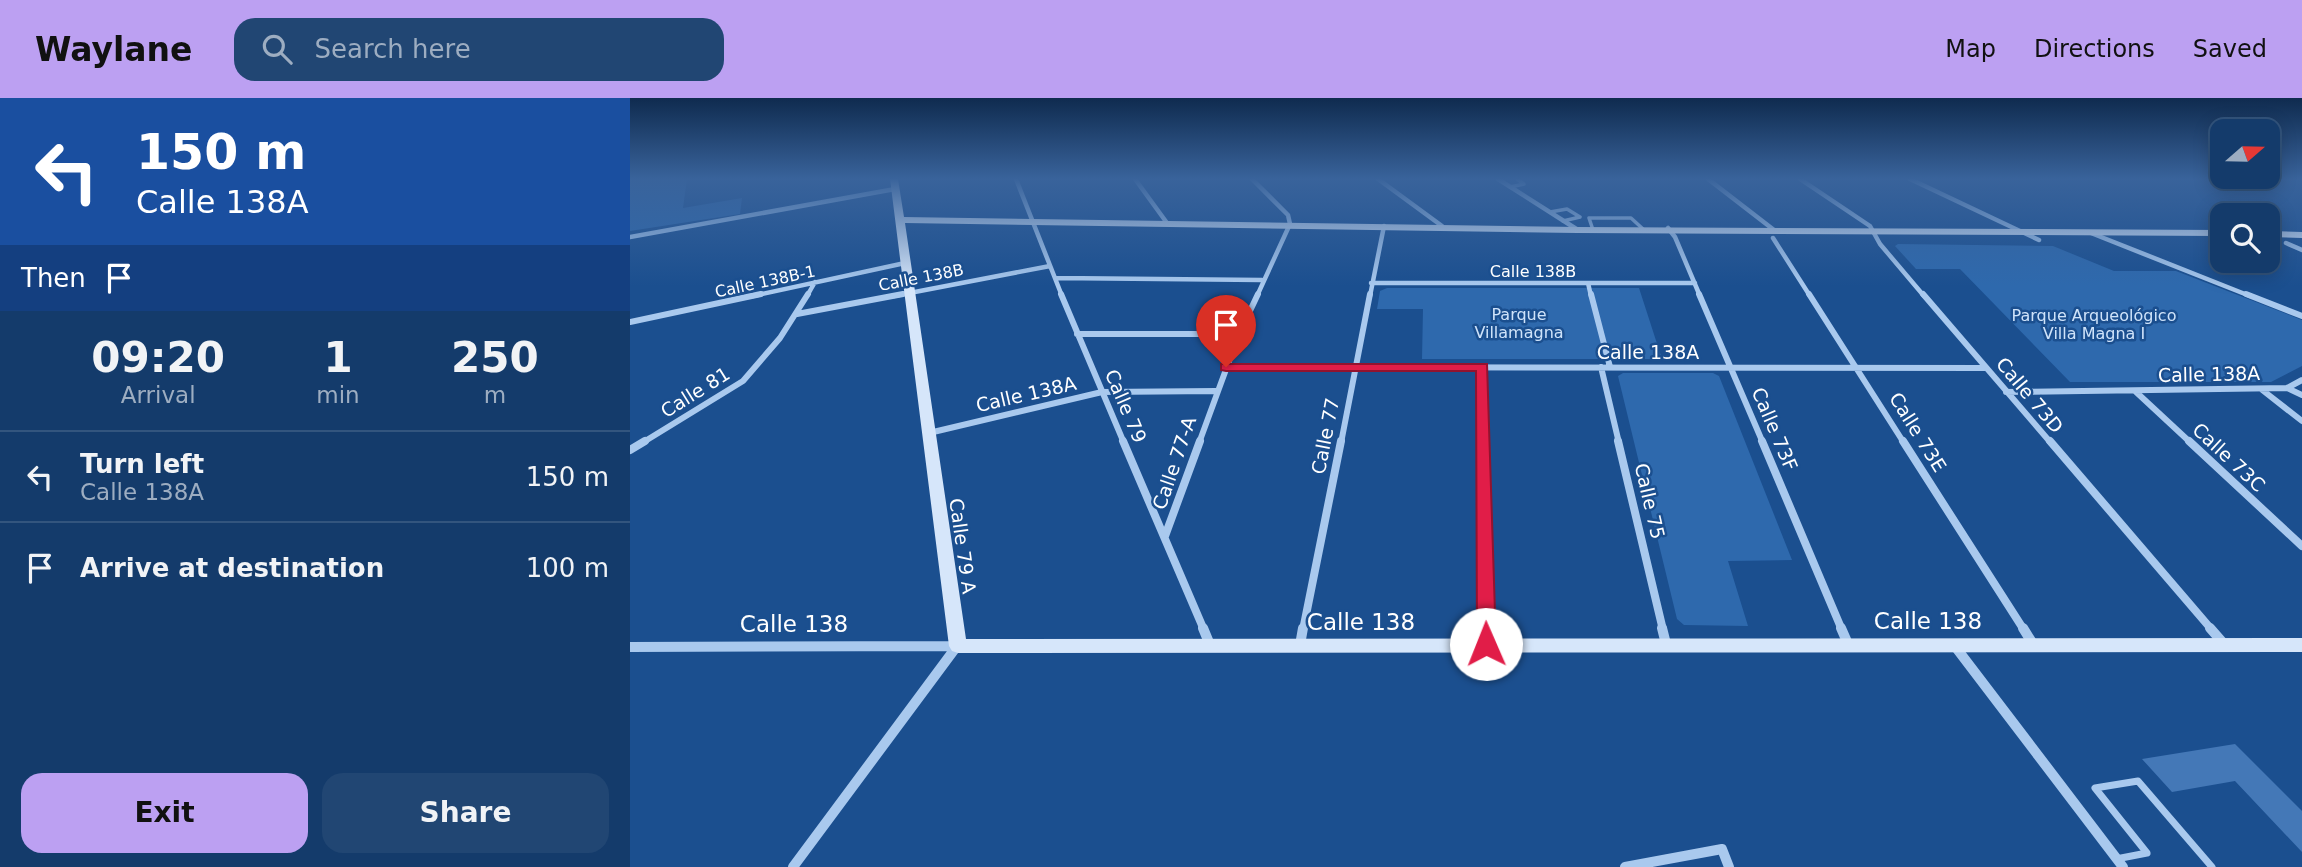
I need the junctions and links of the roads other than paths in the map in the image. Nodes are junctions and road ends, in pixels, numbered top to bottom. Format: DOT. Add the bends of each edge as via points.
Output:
graph roads {
  1 [pos="740,215"];
  2 [pos="899,215"];
  3 [pos="1031,215"];
  4 [pos="1161,215"];
  5 [pos="1288,215"];
  6 [pos="1427,215"];
  7 [pos="1555,215"];
  8 [pos="1577,215"];
  9 [pos="1751,215"];
  10 [pos="1848,215"];
  11 [pos="1985,215"];
  12 [pos="1563,220"];
  13 [pos="1167,223"];
  14 [pos="900,225"];
  15 [pos="1036,226"];
  16 [pos="1442,226"];
  17 [pos="1288,228"];
  18 [pos="1668,228"];
  19 [pos="1383,230"];
  20 [pos="1578,230"];
  21 [pos="2019,231"];
  22 [pos="2090,232"];
  23 [pos="2210,233"];
  24 [pos="1774,234"];
  25 [pos="2280,234"];
  26 [pos="1875,235"];
  27 [pos="2302,235"];
  28 [pos="630,237"];
  29 [pos="1675,237"];
  30 [pos="2039,240"];
  31 [pos="2110,241"];
  32 [pos="2210,242"];
  33 [pos="2280,243"];
  34 [pos="2286,243"];
  35 [pos="2302,243"];
  36 [pos="2302,250"];
  37 [pos="905,263"];
  38 [pos="1050,266"];
  39 [pos="1056,278"];
  40 [pos="1262,280"];
  41 [pos="815,282"];
  42 [pos="1371,283"];
  43 [pos="1588,283"];
  44 [pos="1695,283"];
  45 [pos="909,292"];
  46 [pos="797,314"];
  47 [pos="2302,316"];
  48 [pos="630,322"];
  49 [pos="1077,334"];
  50 [pos="1239,334"];
  51 [pos="1226,367"];
  52 [pos="1354,367"];
  53 [pos="1483,367"];
  54 [pos="1606,367"];
  55 [pos="1732,367"];
  56 [pos="1858,368"];
  57 [pos="1986,368"];
  58 [pos="2302,380"];
  59 [pos="2260,388"];
  60 [pos="2287,388"];
  61 [pos="1216,391"];
  62 [pos="2134,391"];
  63 [pos="1102,392"];
  64 [pos="2006,393"];
  65 [pos="2302,395"];
  66 [pos="2302,421"];
  67 [pos="928,433"];
  68 [pos="630,450"];
  69 [pos="1165,537"];
  70 [pos="2302,546"];
  71 [pos="1486,644"];
  72 [pos="1666,644"];
  73 [pos="1848,644"];
  74 [pos="1953,644"];
  75 [pos="2034,644"];
  76 [pos="1210,645"];
  77 [pos="1300,645"];
  78 [pos="2224,645"];
  79 [pos="2302,645"];
  80 [pos="957,646"];
  81 [pos="630,647"];
  82 [pos="2119,863"];
  83 [pos="793,867"];
  84 [pos="1625,867"];
  85 [pos="1729,867"];
  86 [pos="2212,867"];
  1 -- 28 [label="street"];
  2 -- 14 [label="street, Calle 79 A"];
  3 -- 15 [label="street, Calle 79"];
  4 -- 13 [label="street"];
  5 -- 17 [label="street"];
  6 -- 16 [label="street"];
  7 -- 12 [label="street"];
  8 -- 12 [label="lane" via="1580,217"];
  9 -- 24 [label="street, Calle 73E"];
  10 -- 26 [label="street, Calle 73D"];
  11 -- 21 [label="street"];
  12 -- 20 [label="street"];
  13 -- 15 [label="street"];
  13 -- 17 [label="street"];
  14 -- 15 [label="street"];
  14 -- 37 [label="street, Calle 79 A"];
  15 -- 17 [label="street"];
  15 -- 38 [label="street, Calle 79"];
  16 -- 19 [label="street"];
  16 -- 20 [label="street"];
  17 -- 19 [label="street"];
  17 -- 40 [label="street, Calle 77-A"];
  18 -- 20 [label="street"];
  18 -- 24 [label="street"];
  18 -- 29 [label="street, Calle 73F"];
  19 -- 29 [label="street"];
  19 -- 42 [label="street, Calle 77"];
  21 -- 22 [label="street"];
  21 -- 26 [label="street"];
  21 -- 30 [label="street"];
  22 -- 23 [label="street"];
  22 -- 31 [label="street"];
  24 -- 26 [label="street"];
  24 -- 29 [label="street"];
  24 -- 56 [label="street, Calle 73E"];
  25 -- 27 [label="street"];
  26 -- 30 [label="street"];
  26 -- 57 [label="street, Calle 73D"];
  29 -- 44 [label="street, Calle 73F"];
  30 -- 31 [label="street"];
  31 -- 32 [label="street"];
  31 -- 47 [label="street"];
  33 -- 34 [label="street"];
  34 -- 35 [label="street"];
  34 -- 36 [label="street"];
  37 -- 41 [label="street, Calle 138B-1"];
  37 -- 45 [label="street, Calle 79 A"];
  38 -- 39 [label="street, Calle 79"];
  38 -- 45 [label="street, Calle 138B"];
  39 -- 40 [label="street"];
  39 -- 49 [label="street, Calle 79"];
  40 -- 50 [label="street, Calle 77-A"];
  41 -- 46 [label="street, Calle 81"];
  41 -- 48 [label="street, Calle 138B-1"];
  42 -- 43 [label="street, Calle 138B"];
  42 -- 52 [label="street, Calle 77"];
  43 -- 44 [label="street, Calle 138B"];
  43 -- 54 [label="street, Calle 75"];
  44 -- 55 [label="street, Calle 73F"];
  45 -- 46 [label="street, Calle 138B"];
  45 -- 67 [label="street, Calle 79 A"];
  46 -- 68 [label="street, Calle 81" via="743,381"];
  49 -- 50 [label="street"];
  49 -- 63 [label="street, Calle 79"];
  50 -- 51 [label="street, Calle 77-A"];
  51 -- 52 [label="street, Calle 138A"];
  51 -- 61 [label="street, Calle 77-A"];
  52 -- 53 [label="street, Calle 138A"];
  52 -- 77 [label="street, Calle 77"];
  53 -- 54 [label="street, Calle 138A"];
  53 -- 71 [label="street"];
  54 -- 55 [label="street, Calle 138A"];
  54 -- 72 [label="street, Calle 75"];
  55 -- 56 [label="street, Calle 138A"];
  55 -- 73 [label="street, Calle 73F"];
  56 -- 57 [label="street, Calle 138A"];
  56 -- 75 [label="street, Calle 73E"];
  57 -- 64 [label="street, Calle 73D"];
  58 -- 60 [label="street"];
  59 -- 60 [label="street, Calle 138A"];
  59 -- 62 [label="street, Calle 138A"];
  59 -- 66 [label="street"];
  60 -- 65 [label="street"];
  61 -- 63 [label="street, Calle 138A"];
  61 -- 69 [label="street, Calle 77-A"];
  62 -- 64 [label="street, Calle 138A"];
  62 -- 70 [label="street, Calle 73C"];
  63 -- 67 [label="street, Calle 138A"];
  63 -- 69 [label="street, Calle 79"];
  64 -- 78 [label="street, Calle 73D"];
  67 -- 80 [label="street, Calle 79 A"];
  69 -- 76 [label="street, Calle 79"];
  71 -- 72 [label="street, Calle 138"];
  71 -- 77 [label="street, Calle 138"];
  72 -- 73 [label="street, Calle 138"];
  73 -- 74 [label="street, Calle 138"];
  74 -- 75 [label="street, Calle 138"];
  74 -- 82 [label="street"];
  75 -- 78 [label="street, Calle 138"];
  76 -- 77 [label="street, Calle 138"];
  76 -- 80 [label="street, Calle 138"];
  78 -- 79 [label="street, Calle 138"];
  80 -- 81 [label="street, Calle 138"];
  80 -- 83 [label="street"];
  82 -- 86 [label="lane" via="2147,853 2095,788 2138,781"];
  84 -- 85 [label="street" via="1722,849"];
}
